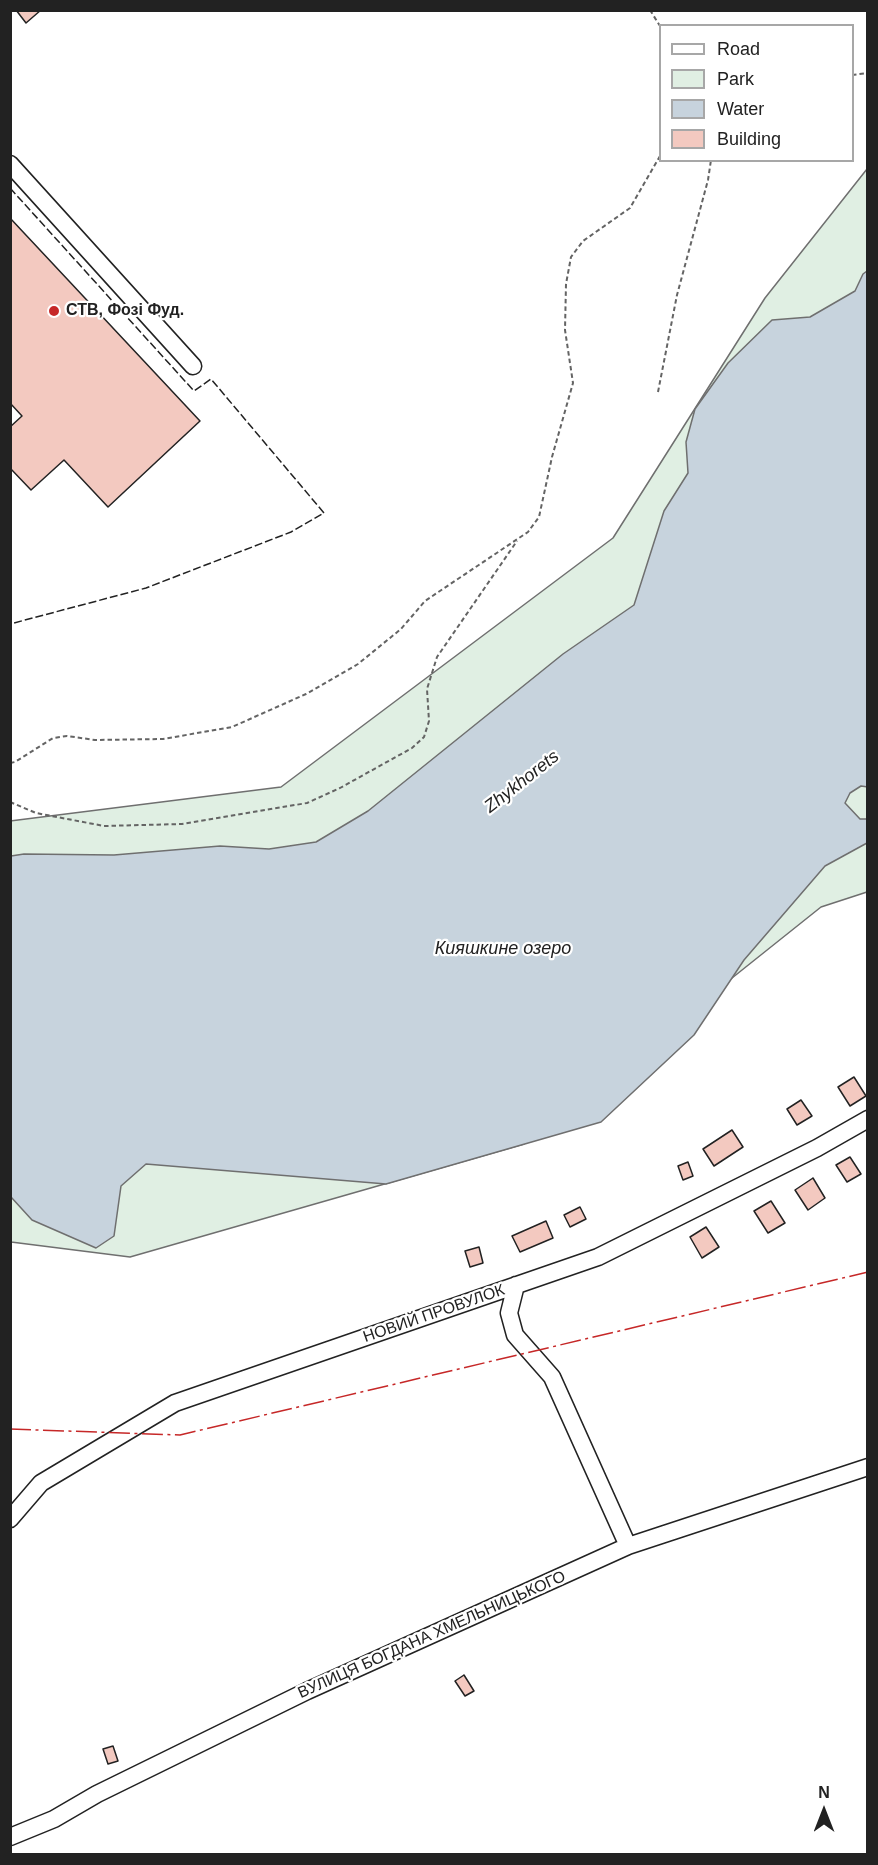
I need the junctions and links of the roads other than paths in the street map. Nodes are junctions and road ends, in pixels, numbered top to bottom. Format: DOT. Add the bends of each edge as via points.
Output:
graph roads {
  1 [pos="10,165"];
  2 [pos="193,366"];
  3 [pos="867,1119"];
  4 [pos="516,1285"];
  5 [pos="867,1467"];
  6 [pos="10,1519"];
  7 [pos="628,1546"];
  8 [pos="10,1837"];
  1 -- 2 [label="street"];
  3 -- 4 [label="street, НОВИЙ ПРОВУЛОК" via="598,1257"];
  4 -- 6 [label="street, НОВИЙ ПРОВУЛОК" via="175,1403 41,1483"];
  4 -- 7 [label="street" via="508,1313 515,1335 552,1377"];
  5 -- 7 [label="street, ВУЛИЦЯ БОГДАНА ХМЕЛЬНИЦЬКОГО"];
  7 -- 8 [label="street, ВУЛИЦЯ БОГДАНА ХМЕЛЬНИЦЬКОГО" via="307,1691 54,1819"];
}
